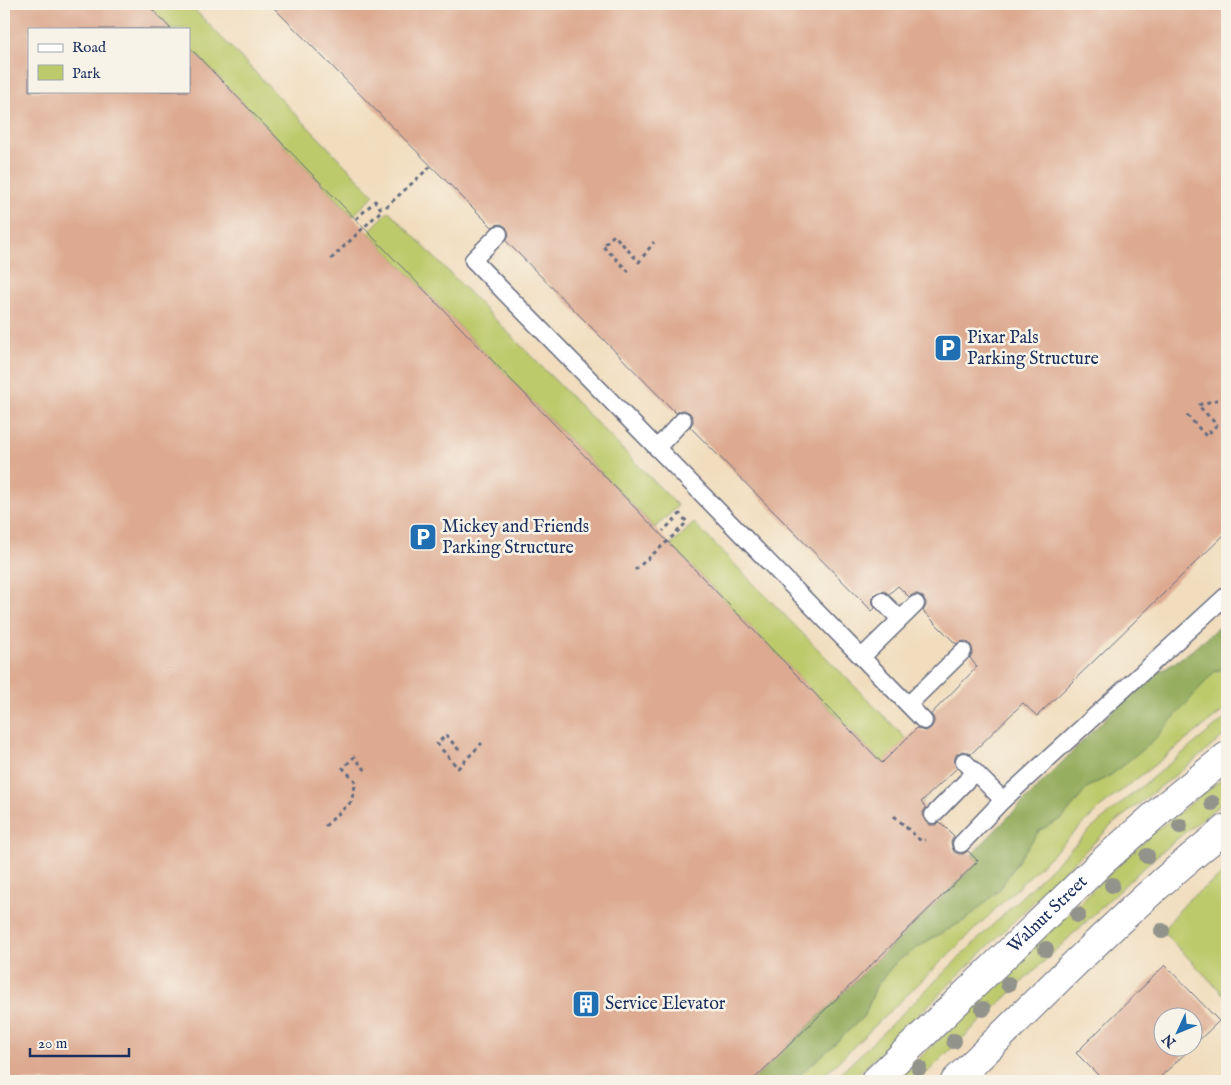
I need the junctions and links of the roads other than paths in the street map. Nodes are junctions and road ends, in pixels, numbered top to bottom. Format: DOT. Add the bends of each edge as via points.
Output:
graph roads {
  1 [pos="499,234"];
  2 [pos="683,420"];
  3 [pos="657,448"];
  4 [pos="1227,595"];
  5 [pos="882,601"];
  6 [pos="916,604"];
  7 [pos="900,619"];
  8 [pos="963,651"];
  9 [pos="862,657"];
  10 [pos="909,704"];
  11 [pos="924,721"];
  12 [pos="1227,756"];
  13 [pos="1003,800"];
  14 [pos="933,815"];
  15 [pos="1227,828"];
  16 [pos="961,844"];
  17 [pos="875,1081"];
  18 [pos="956,1081"];
  1 -- 3 [label="lane" via="473,260"];
  2 -- 3 [label="lane"];
  3 -- 9 [label="lane"];
  4 -- 13 [label="lane"];
  5 -- 7 [label="lane"];
  6 -- 7 [label="lane"];
  7 -- 9 [label="lane"];
  8 -- 10 [label="lane"];
  9 -- 10 [label="lane"];
  10 -- 11 [label="lane"];
  12 -- 17 [label="street, Walnut Street" via="1103,860"];
  13 -- 14 [label="lane" via="970,767"];
  13 -- 16 [label="lane"];
  15 -- 18 [label="street" via="1118,922"];
}
